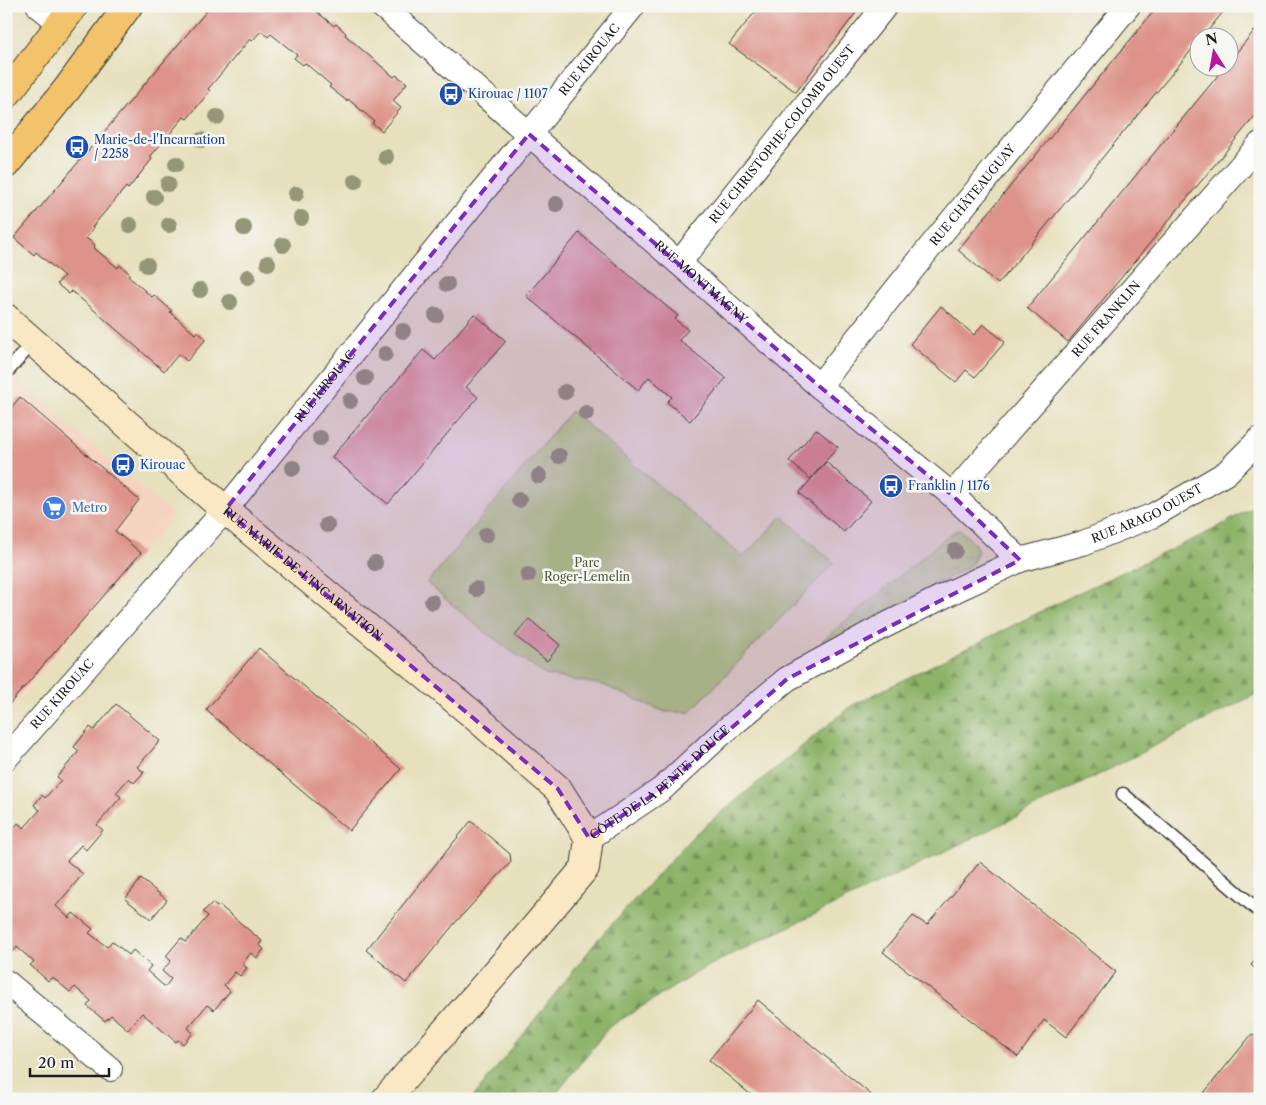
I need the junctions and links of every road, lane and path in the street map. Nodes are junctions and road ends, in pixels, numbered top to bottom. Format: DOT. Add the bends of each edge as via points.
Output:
graph roads {
  1 [pos="39,6"];
  2 [pos="128,6"];
  3 [pos="633,6"];
  4 [pos="885,6"];
  5 [pos="1128,6"];
  6 [pos="395,10"];
  7 [pos="67,15"];
  8 [pos="6,94"];
  9 [pos="529,134"];
  10 [pos="1260,144"];
  11 [pos="6,164"];
  12 [pos="679,262"];
  13 [pos="6,318"];
  14 [pos="33,342"];
  15 [pos="6,373"];
  16 [pos="819,386"];
  17 [pos="1260,439"];
  18 [pos="952,495"];
  19 [pos="226,510"];
  20 [pos="1020,560"];
  21 [pos="6,758"];
  22 [pos="1123,794"];
  23 [pos="589,838"];
  24 [pos="1260,912"];
  25 [pos="6,982"];
  26 [pos="110,1069"];
  27 [pos="386,1099"];
  1 -- 7 [label="street"];
  2 -- 11 [label="main road"];
  3 -- 9 [label="street, RUE KIROUAC"];
  4 -- 12 [label="street, RUE CHRISTOPHE-COLOMB OUEST"];
  5 -- 16 [label="street, RUE CHÂTEAUGUAY"];
  6 -- 9 [label="street, RUE MONTMAGNY"];
  7 -- 8 [label="main road"];
  9 -- 12 [label="street, RUE MONTMAGNY"];
  9 -- 19 [label="street, RUE KIROUAC"];
  10 -- 18 [label="street, RUE FRANKLIN"];
  12 -- 16 [label="street, RUE MONTMAGNY"];
  13 -- 14 [label="main road, RUE MARIE-DE-L'INCARNATION"];
  14 -- 15 [label="lane"];
  14 -- 19 [label="main road, RUE MARIE-DE-L'INCARNATION"];
  16 -- 18 [label="street, RUE MONTMAGNY"];
  17 -- 20 [label="street, RUE ARAGO OUEST" via="1226,473 1154,515 1083,544"];
  18 -- 20 [label="street, RUE MONTMAGNY"];
  19 -- 21 [label="street, RUE KIROUAC"];
  19 -- 23 [label="main road, RUE MARIE-DE-L'INCARNATION" via="558,789"];
  20 -- 23 [label="street, CÔTE DE LA PENTE-DOUCE" via="874,631 786,679 662,789"];
  22 -- 24 [label="lane"];
  23 -- 27 [label="main road, CÔTE DE LA PENTE-DOUCE" via="585,868"];
  25 -- 26 [label="street"];
}
